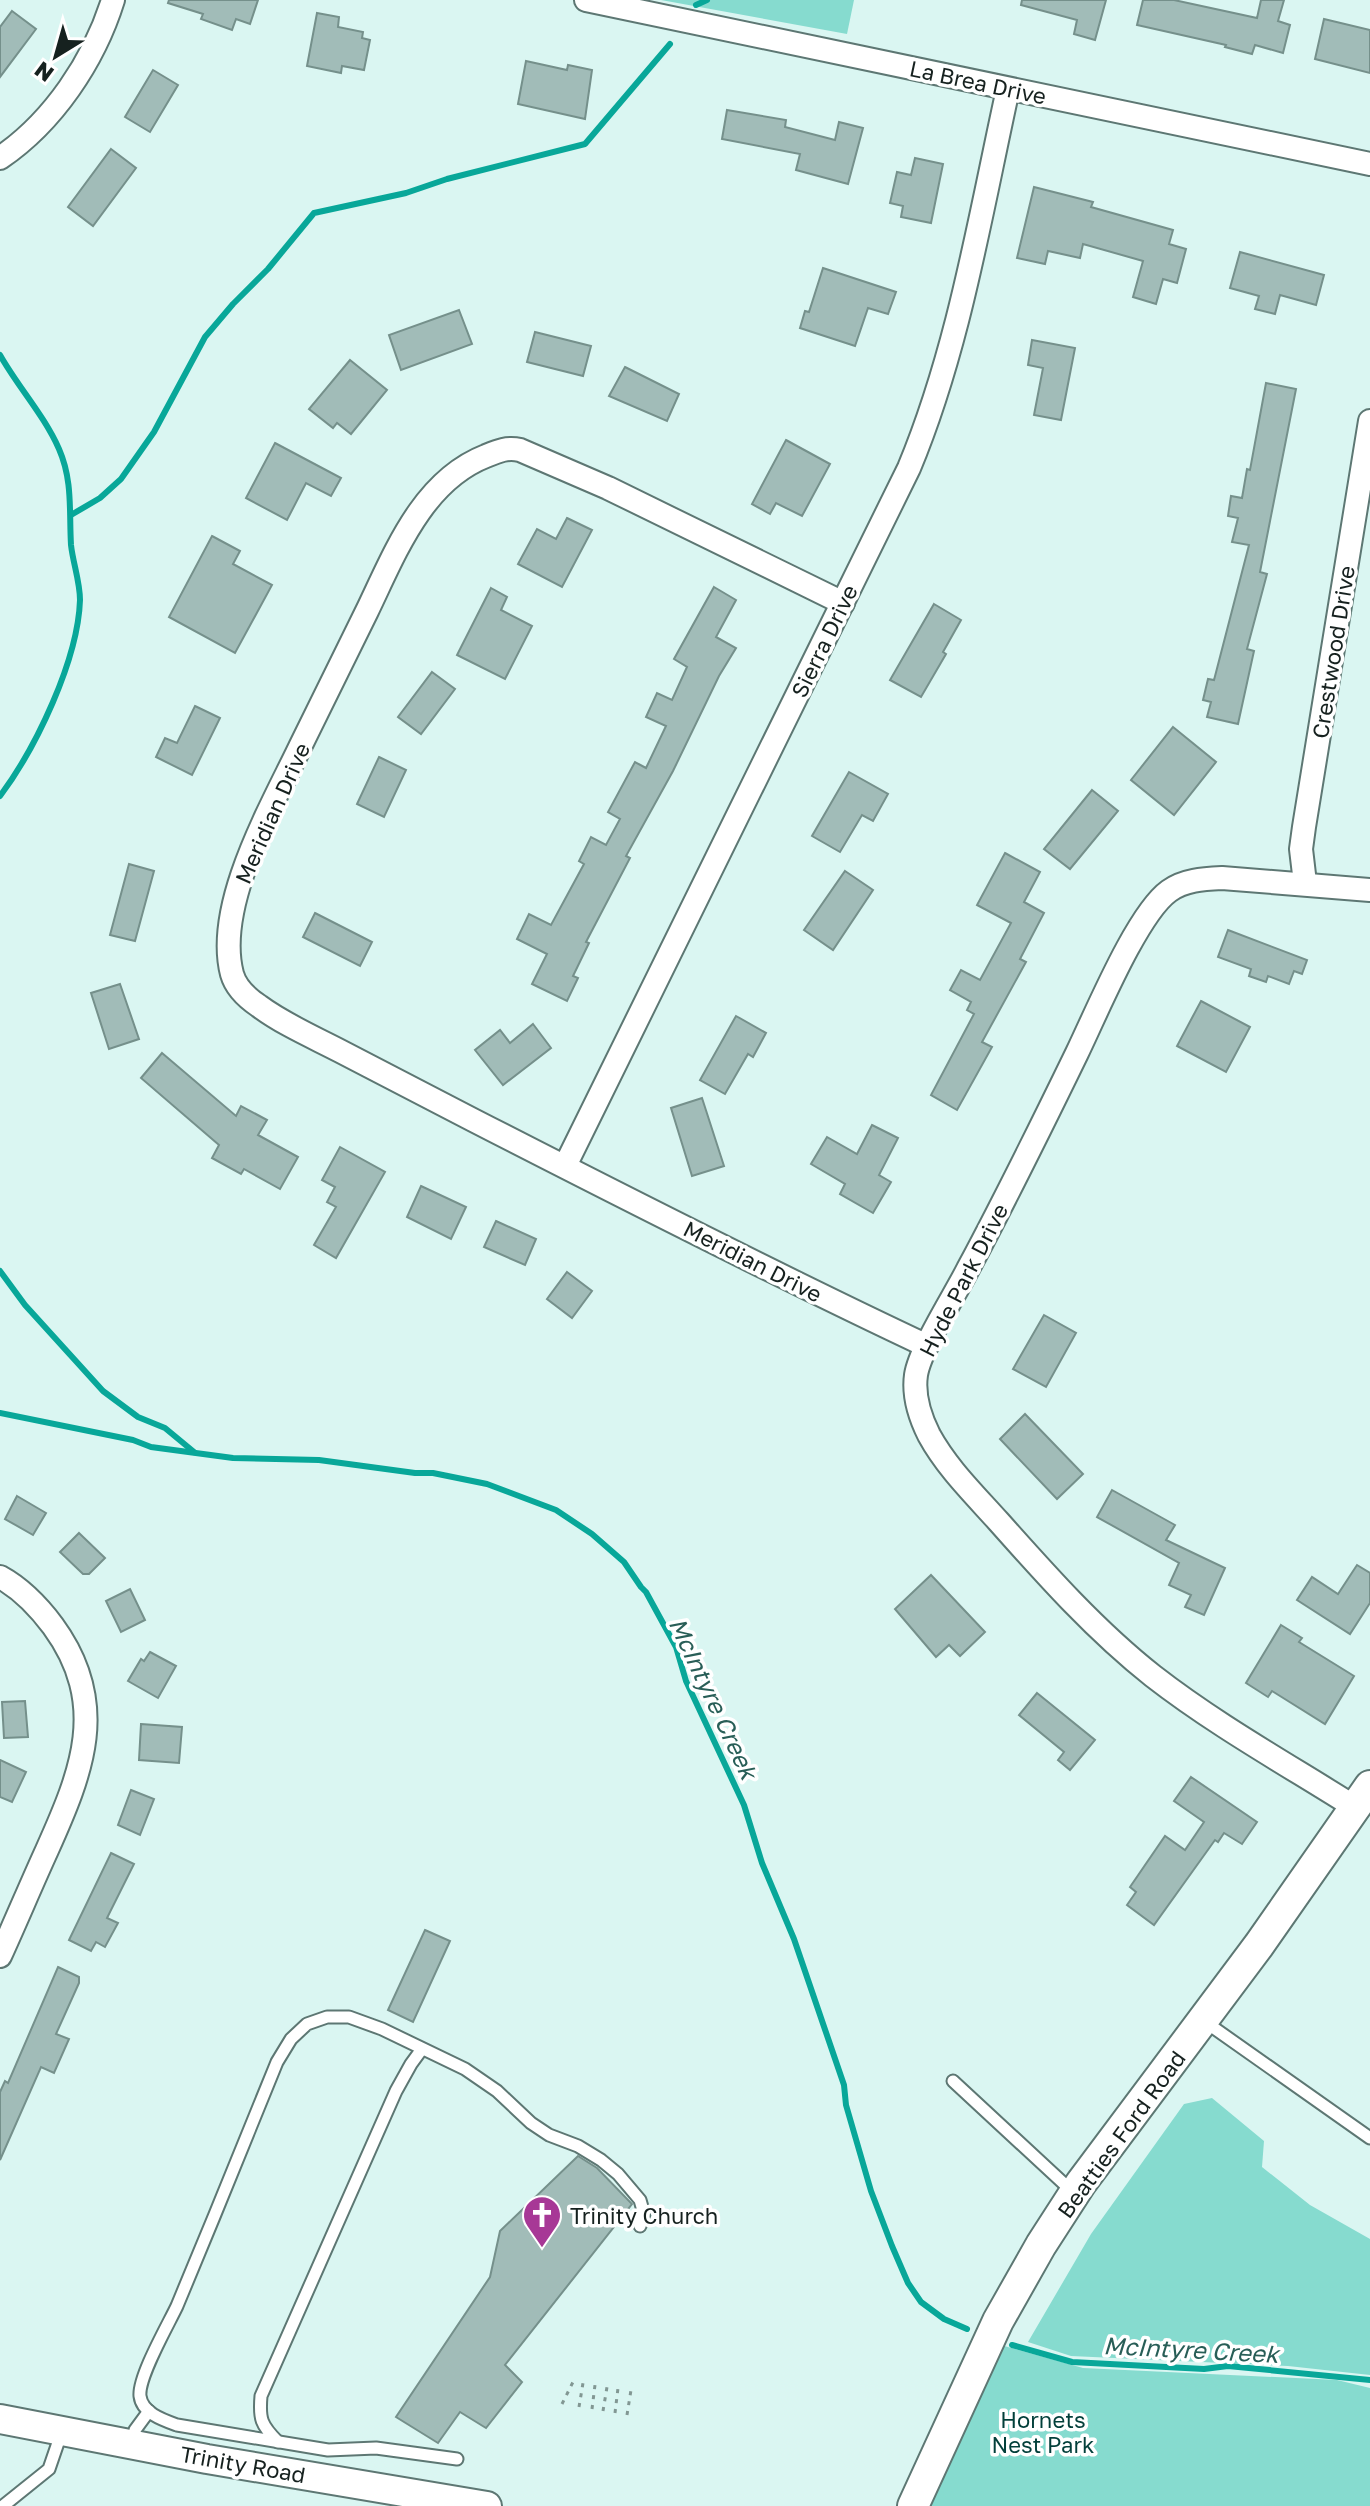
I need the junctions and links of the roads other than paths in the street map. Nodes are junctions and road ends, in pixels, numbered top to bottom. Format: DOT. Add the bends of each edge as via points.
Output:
graph roads {
  1 [pos="113,0"];
  2 [pos="586,0"];
  3 [pos="1008,89"];
  4 [pos="0,158"];
  5 [pos="1370,164"];
  6 [pos="1370,421"];
  7 [pos="843,603"];
  8 [pos="1305,883"];
  9 [pos="1370,890"];
  10 [pos="565,1166"];
  11 [pos="927,1346"];
  12 [pos="0,1577"];
  13 [pos="1363,1797"];
  14 [pos="0,1956"];
  15 [pos="1203,2021"];
  16 [pos="422,2049"];
  17 [pos="953,2081"];
  18 [pos="1370,2138"];
  19 [pos="1075,2194"];
  20 [pos="640,2226"];
  21 [pos="149,2411"];
  22 [pos="0,2419"];
  23 [pos="62,2431"];
  24 [pos="278,2442"];
  25 [pos="133,2444"];
  26 [pos="457,2459"];
  27 [pos="3,2506"];
  28 [pos="487,2506"];
  29 [pos="913,2506"];
  1 -- 4 [label="street" via="93,49 51,113"];
  2 -- 3 [label="street, La Brea Drive"];
  3 -- 5 [label="street, La Brea Drive"];
  3 -- 7 [label="street, Sierra Drive" via="931,417"];
  6 -- 8 [label="street, Crestwood Drive" via="1304,827"];
  7 -- 10 [label="street, Sierra Drive"];
  7 -- 10 [label="street, Meridian Drive" via="608,488 512,448 478,459 444,481 386,571 248,858 230,931 233,976 241,992 260,1008"];
  8 -- 9 [label="street, Hyde Park Drive"];
  8 -- 11 [label="street, Hyde Park Drive" via="1199,879 1158,901"];
  10 -- 11 [label="street, Meridian Drive"];
  11 -- 13 [label="street, Hyde Park Drive" via="917,1369 916,1396 928,1433 959,1477 1058,1588 1153,1676 1220,1723"];
  12 -- 14 [label="street" via="33,1602 61,1637 81,1684 85,1733 68,1802"];
  13 -- 15 [label="main road, Beatties Ford Road"];
  15 -- 18 [label="lane"];
  15 -- 19 [label="main road, Beatties Ford Road"];
  16 -- 20 [label="lane" via="465,2069 549,2135 601,2160 640,2200"];
  16 -- 21 [label="lane" via="349,2017 307,2024 291,2039 142,2381 140,2394"];
  16 -- 24 [label="lane" via="396,2091 261,2396 259,2417"];
  17 -- 19 [label="lane"];
  19 -- 29 [label="main road, Beatties Ford Road" via="998,2321"];
  21 -- 24 [label="lane" via="177,2425"];
  21 -- 25 [label="lane" via="135,2430"];
  22 -- 23 [label="street, Trinity Road"];
  23 -- 25 [label="street, Trinity Road"];
  23 -- 27 [label="lane" via="49,2469"];
  24 -- 26 [label="lane"];
  25 -- 28 [label="street, Trinity Road"];
}
